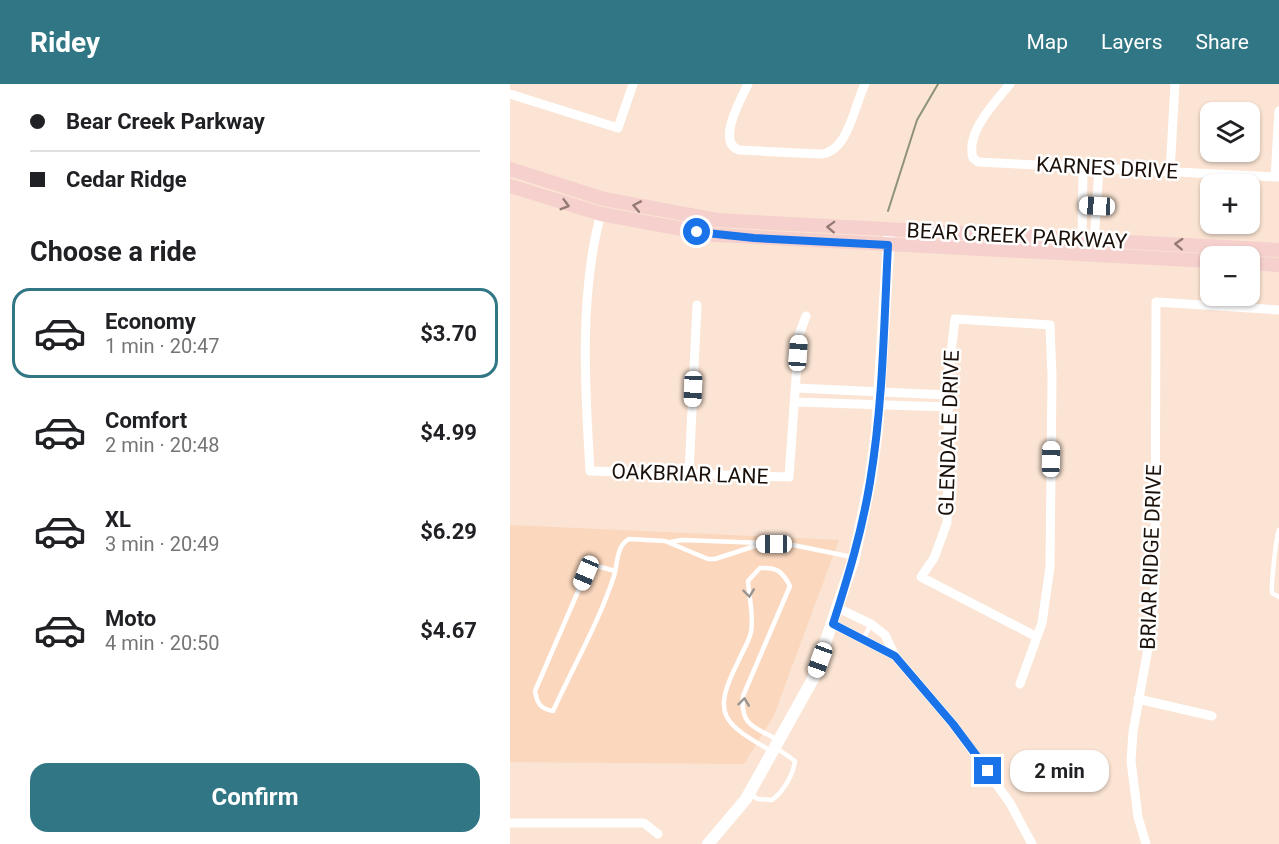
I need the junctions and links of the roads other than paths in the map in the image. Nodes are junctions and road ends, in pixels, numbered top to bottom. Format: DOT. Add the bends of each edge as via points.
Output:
graph roads {
  1 [pos="513,84"];
  2 [pos="633,84"];
  3 [pos="748,84"];
  4 [pos="865,84"];
  5 [pos="1010,84"];
  6 [pos="1175,84"];
  7 [pos="510,89"];
  8 [pos="510,94"];
  9 [pos="1279,111"];
  10 [pos="1083,168"];
  11 [pos="510,169"];
  12 [pos="1099,169"];
  13 [pos="1170,171"];
  14 [pos="1277,177"];
  15 [pos="510,186"];
  16 [pos="1082,205"];
  17 [pos="1097,206"];
  18 [pos="601,214"];
  19 [pos="889,230"];
  20 [pos="1081,240"];
  21 [pos="1096,240"];
  22 [pos="888,245"];
  23 [pos="1279,250"];
  24 [pos="1088,256"];
  25 [pos="1200,261"];
  26 [pos="1260,264"];
  27 [pos="1279,265"];
  28 [pos="697,305"];
  29 [pos="1279,310"];
  30 [pos="806,316"];
  31 [pos="796,388"];
  32 [pos="832,390"];
  33 [pos="879,391"];
  34 [pos="917,393"];
  35 [pos="948,395"];
  36 [pos="795,402"];
  37 [pos="831,403"];
  38 [pos="879,405"];
  39 [pos="917,406"];
  40 [pos="948,407"];
  41 [pos="689,473"];
  42 [pos="1279,530"];
  43 [pos="668,542"];
  44 [pos="761,544"];
  45 [pos="854,558"];
  46 [pos="615,571"];
  47 [pos="1279,597"];
  48 [pos="838,608"];
  49 [pos="833,624"];
  50 [pos="871,624"];
  51 [pos="1037,637"];
  52 [pos="864,638"];
  53 [pos="895,656"];
  54 [pos="1020,684"];
  55 [pos="1138,699"];
  56 [pos="1212,716"];
  57 [pos="775,746"];
  58 [pos="749,794"];
  59 [pos="510,823"];
  60 [pos="658,834"];
  61 [pos="714,842"];
  62 [pos="1032,844"];
  63 [pos="1146,844"];
  1 -- 7 [label="street"];
  2 -- 8 [label="street" via="618,128"];
  3 -- 4 [label="street" via="733,118 729,143 739,150 830,153 839,145"];
  5 -- 10 [label="street, KARNES DRIVE" via="975,135 971,144 973,158 978,162"];
  6 -- 13 [label="street"];
  9 -- 14 [label="street"];
  10 -- 12 [label="street, KARNES DRIVE"];
  10 -- 16 [label="street"];
  19 -- 11 [label="main road, BEAR CREEK PARKWAY, one-way" via="755,223 681,214 571,190"];
  12 -- 13 [label="street, KARNES DRIVE"];
  12 -- 17 [label="street"];
  13 -- 14 [label="street, KARNES DRIVE"];
  15 -- 18 [label="main road, BEAR CREEK PARKWAY, one-way"];
  16 -- 17 [label="lane"];
  16 -- 20 [label="street"];
  17 -- 21 [label="street"];
  18 -- 22 [label="main road, BEAR CREEK PARKWAY" via="715,235"];
  18 -- 41 [label="street, OAKBRIAR LANE" via="587,284 590,471"];
  19 -- 20 [label="main road, BEAR CREEK PARKWAY"];
  19 -- 22 [label="street"];
  20 -- 21 [label="main road, BEAR CREEK PARKWAY"];
  20 -- 24 [label="street"];
  23 -- 21 [label="main road, BEAR CREEK PARKWAY, one-way"];
  21 -- 24 [label="street"];
  22 -- 24 [label="main road, BEAR CREEK PARKWAY"];
  22 -- 33 [label="street"];
  24 -- 25 [label="main road, BEAR CREEK PARKWAY"];
  26 -- 27 [label="main road"];
  28 -- 41 [label="street"];
  29 -- 55 [label="street, BRIAR RIDGE DRIVE" via="1156,302 1155,580 1152,626"];
  30 -- 31 [label="street" via="800,336"];
  31 -- 32 [label="street"];
  31 -- 36 [label="street"];
  32 -- 33 [label="street"];
  32 -- 37 [label="lane"];
  33 -- 34 [label="street"];
  33 -- 38 [label="street"];
  34 -- 35 [label="street"];
  34 -- 39 [label="lane"];
  35 -- 40 [label="street, GLENDALE DRIVE"];
  35 -- 51 [label="street, GLENDALE DRIVE" via="955,319 1050,325 1050,567"];
  36 -- 37 [label="street"];
  36 -- 41 [label="street, OAKBRIAR LANE" via="789,477"];
  37 -- 38 [label="street"];
  38 -- 39 [label="street"];
  38 -- 45 [label="street" via="870,482"];
  39 -- 40 [label="street"];
  40 -- 51 [label="street, GLENDALE DRIVE" via="947,523 934,558 921,577"];
  42 -- 47 [label="lane" via="1275,537 1271,588"];
  43 -- 44 [label="lane"];
  43 -- 44 [label="lane" via="715,560"];
  43 -- 46 [label="lane" via="629,539 620,546"];
  44 -- 45 [label="lane" via="788,544"];
  45 -- 48 [label="street"];
  46 -- 46 [label="lane" via="553,711 545,710 535,691 586,573 593,565"];
  48 -- 49 [label="street"];
  48 -- 50 [label="street"];
  49 -- 52 [label="street"];
  49 -- 57 [label="street" via="813,679"];
  50 -- 52 [label="lane"];
  50 -- 53 [label="street" via="885,635"];
  51 -- 54 [label="street"];
  52 -- 53 [label="street"];
  53 -- 62 [label="street" via="953,724 1004,794"];
  55 -- 56 [label="street"];
  55 -- 63 [label="street, BRIAR RIDGE DRIVE" via="1131,761 1138,817"];
  57 -- 57 [label="lane, one-way" via="747,722 741,710 743,696 790,586 774,568 760,568 748,581 751,634 725,689 722,708 730,724 741,733"];
  57 -- 58 [label="street"];
  57 -- 58 [label="lane" via="795,761 793,771 772,800"];
  58 -- 61 [label="street"];
  59 -- 60 [label="street" via="644,823"];
}
